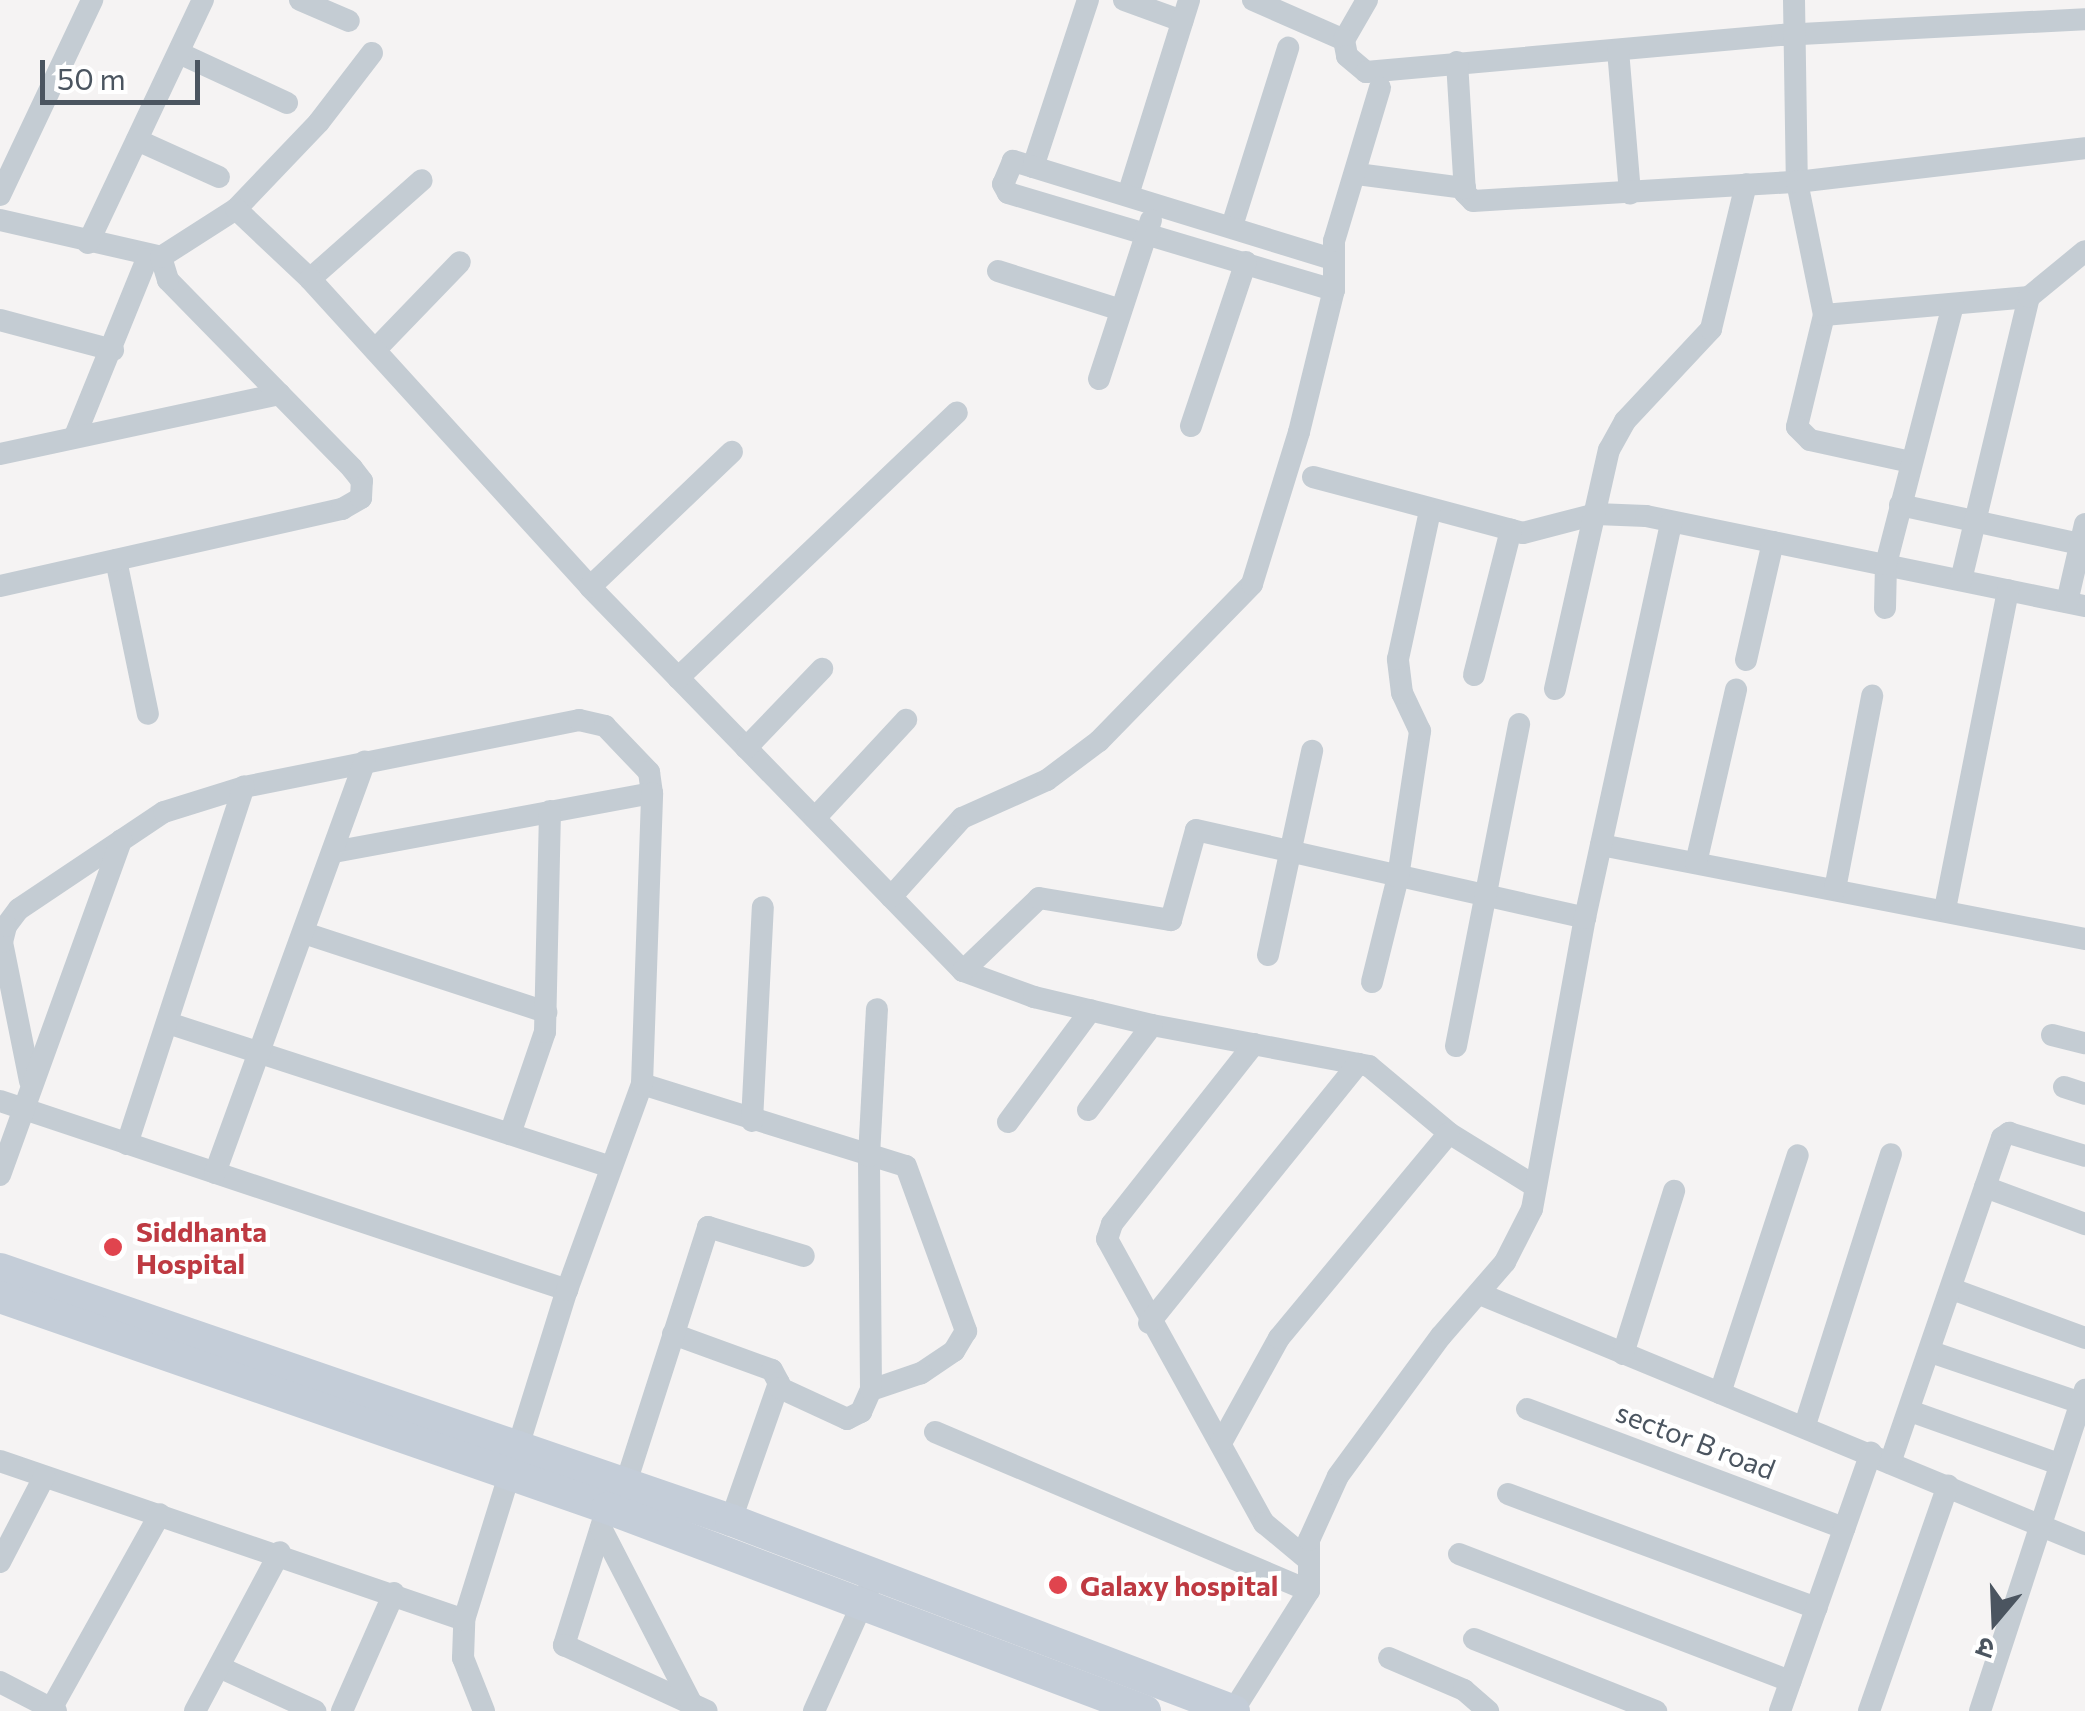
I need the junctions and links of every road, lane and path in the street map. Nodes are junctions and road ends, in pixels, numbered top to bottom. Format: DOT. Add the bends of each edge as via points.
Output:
graph roads {
  1 [pos="92,0"];
  2 [pos="203,0"];
  3 [pos="1088,0"];
  4 [pos="1124,0"];
  5 [pos="1253,0"];
  6 [pos="1367,0"];
  7 [pos="1794,0"];
  8 [pos="310,2"];
  9 [pos="1185,10"];
  10 [pos="2085,19"];
  11 [pos="349,21"];
  12 [pos="1794,35"];
  13 [pos="1344,40"];
  14 [pos="1288,48"];
  15 [pos="1618,50"];
  16 [pos="372,53"];
  17 [pos="179,54"];
  18 [pos="1458,62"];
  19 [pos="1380,88"];
  20 [pos="287,103"];
  21 [pos="137,140"];
  22 [pos="2085,148"];
  23 [pos="1033,167"];
  24 [pos="1357,174"];
  25 [pos="219,177"];
  26 [pos="422,180"];
  27 [pos="1797,182"];
  28 [pos="1746,184"];
  29 [pos="1465,188"];
  30 [pos="1630,193"];
  31 [pos="0,195"];
  32 [pos="1128,195"];
  33 [pos="1156,204"];
  34 [pos="236,209"];
  35 [pos="0,220"];
  36 [pos="1232,226"];
  37 [pos="1146,233"];
  38 [pos="88,243"];
  39 [pos="2085,251"];
  40 [pos="154,258"];
  41 [pos="1332,259"];
  42 [pos="460,262"];
  43 [pos="1246,262"];
  44 [pos="998,272"];
  45 [pos="310,279"];
  46 [pos="1334,290"];
  47 [pos="2029,298"];
  48 [pos="1953,304"];
  49 [pos="1122,310"];
  50 [pos="1824,314"];
  51 [pos="0,320"];
  52 [pos="112,350"];
  53 [pos="375,350"];
  54 [pos="1099,379"];
  55 [pos="280,394"];
  56 [pos="957,412"];
  57 [pos="1190,426"];
  58 [pos="75,436"];
  59 [pos="732,452"];
  60 [pos="0,454"];
  61 [pos="1911,462"];
  62 [pos="1313,477"];
  63 [pos="1900,505"];
  64 [pos="1430,511"];
  65 [pos="1596,514"];
  66 [pos="1975,520"];
  67 [pos="1671,522"];
  68 [pos="1510,530"];
  69 [pos="2083,534"];
  70 [pos="1774,542"];
  71 [pos="116,560"];
  72 [pos="1886,564"];
  73 [pos="1961,580"];
  74 [pos="0,586"];
  75 [pos="590,587"];
  76 [pos="2008,590"];
  77 [pos="2076,604"];
  78 [pos="1885,608"];
  79 [pos="1746,660"];
  80 [pos="822,669"];
  81 [pos="1474,675"];
  82 [pos="678,678"];
  83 [pos="1555,689"];
  84 [pos="1736,690"];
  85 [pos="1872,696"];
  86 [pos="148,714"];
  87 [pos="906,720"];
  88 [pos="1519,724"];
  89 [pos="746,748"];
  90 [pos="1312,750"];
  91 [pos="365,761"];
  92 [pos="244,787"];
  93 [pos="652,793"];
  94 [pos="550,811"];
  95 [pos="815,818"];
  96 [pos="121,840"];
  97 [pos="1601,845"];
  98 [pos="335,852"];
  99 [pos="1290,852"];
  100 [pos="1696,863"];
  101 [pos="1398,878"];
  102 [pos="1835,889"];
  103 [pos="1484,892"];
  104 [pos="891,897"];
  105 [pos="762,907"];
  106 [pos="1945,909"];
  107 [pos="1585,918"];
  108 [pos="304,933"];
  109 [pos="2085,939"];
  110 [pos="1268,955"];
  111 [pos="964,971"];
  112 [pos="1372,982"];
  113 [pos="876,1009"];
  114 [pos="1091,1010"];
  115 [pos="546,1012"];
  116 [pos="168,1023"];
  117 [pos="1152,1025"];
  118 [pos="2052,1036"];
  119 [pos="2085,1043"];
  120 [pos="1254,1044"];
  121 [pos="1456,1046"];
  122 [pos="259,1048"];
  123 [pos="1358,1064"];
  124 [pos="30,1081"];
  125 [pos="642,1084"];
  126 [pos="11,1105"];
  127 [pos="1088,1110"];
  128 [pos="752,1121"];
  129 [pos="1008,1122"];
  130 [pos="1449,1132"];
  131 [pos="510,1134"];
  132 [pos="128,1144"];
  133 [pos="1891,1154"];
  134 [pos="1798,1155"];
  135 [pos="869,1156"];
  136 [pos="2085,1156"];
  137 [pos="610,1167"];
  138 [pos="215,1172"];
  139 [pos="0,1174"];
  140 [pos="1533,1186"];
  141 [pos="1985,1188"];
  142 [pos="1674,1191"];
  143 [pos="2085,1224"];
  144 [pos="804,1256"];
  145 [pos="0,1269"];
  146 [pos="1952,1289"];
  147 [pos="567,1290"];
  148 [pos="1480,1294"];
  149 [pos="0,1297"];
  150 [pos="1149,1323"];
  151 [pos="674,1334"];
  152 [pos="2085,1338"];
  153 [pos="1931,1352"];
  154 [pos="1623,1354"];
  155 [pos="780,1388"];
  156 [pos="872,1390"];
  157 [pos="1720,1393"];
  158 [pos="2083,1397"];
  159 [pos="1527,1409"];
  160 [pos="1910,1411"];
  161 [pos="1805,1424"];
  162 [pos="935,1432"];
  163 [pos="1221,1442"];
  164 [pos="2077,1443"];
  165 [pos="1880,1458"];
  166 [pos="0,1460"];
  167 [pos="513,1463"];
  168 [pos="2059,1464"];
  169 [pos="44,1477"];
  170 [pos="1948,1485"];
  171 [pos="1508,1494"];
  172 [pos="611,1507"];
  173 [pos="160,1514"];
  174 [pos="731,1520"];
  175 [pos="1844,1528"];
  176 [pos="2040,1528"];
  177 [pos="2085,1544"];
  178 [pos="280,1552"];
  179 [pos="1460,1554"];
  180 [pos="1308,1559"];
  181 [pos="0,1562"];
  182 [pos="868,1590"];
  183 [pos="1309,1591"];
  184 [pos="394,1593"];
  185 [pos="1817,1608"];
  186 [pos="464,1620"];
  187 [pos="1474,1638"];
  188 [pos="1389,1658"];
  189 [pos="218,1667"];
  190 [pos="1790,1681"];
  191 [pos="0,1682"];
  192 [pos="1602,1688"];
  193 [pos="699,1708"];
  194 [pos="54,1710"];
  195 [pos="195,1711"];
  196 [pos="314,1711"];
  197 [pos="342,1711"];
  198 [pos="484,1711"];
  199 [pos="814,1711"];
  200 [pos="1145,1711"];
  201 [pos="1234,1711"];
  202 [pos="1488,1711"];
  203 [pos="1593,1711"];
  204 [pos="1656,1711"];
  205 [pos="1780,1711"];
  206 [pos="1869,1711"];
  207 [pos="1980,1711"];
  1 -- 31 [label="street"];
  2 -- 17 [label="street"];
  3 -- 23 [label="street"];
  4 -- 9 [label="street"];
  5 -- 13 [label="street"];
  6 -- 13 [label="street"];
  7 -- 12 [label="street"];
  8 -- 11 [label="street"];
  9 -- 32 [label="street"];
  10 -- 12 [label="street"];
  12 -- 15 [label="street"];
  12 -- 27 [label="street"];
  13 -- 18 [label="street" via="1347,56 1366,72"];
  14 -- 36 [label="street"];
  15 -- 18 [label="street"];
  15 -- 30 [label="street"];
  16 -- 34 [label="street" via="319,122"];
  17 -- 20 [label="street"];
  17 -- 21 [label="street"];
  18 -- 29 [label="street"];
  19 -- 24 [label="street"];
  21 -- 25 [label="street"];
  21 -- 38 [label="street"];
  22 -- 27 [label="street"];
  23 -- 32 [label="street"];
  23 -- 37 [label="street" via="1010,162 1004,189"];
  24 -- 29 [label="street"];
  24 -- 41 [label="street"];
  26 -- 45 [label="street"];
  27 -- 28 [label="street"];
  27 -- 50 [label="street"];
  28 -- 30 [label="street"];
  28 -- 65 [label="street" via="1718,316 1625,420 1609,450"];
  29 -- 30 [label="street" via="1473,201"];
  32 -- 33 [label="street"];
  33 -- 36 [label="street"];
  33 -- 37 [label="street"];
  34 -- 40 [label="street"];
  34 -- 45 [label="street"];
  35 -- 38 [label="street"];
  36 -- 41 [label="street"];
  37 -- 43 [label="street"];
  37 -- 49 [label="street"];
  38 -- 40 [label="street"];
  39 -- 47 [label="street"];
  40 -- 52 [label="street"];
  40 -- 55 [label="street"];
  41 -- 46 [label="street"];
  42 -- 53 [label="street"];
  43 -- 46 [label="street"];
  43 -- 57 [label="street"];
  44 -- 49 [label="street"];
  45 -- 53 [label="street"];
  46 -- 104 [label="street" via="1252,584 1099,741 1047,780 962,818"];
  47 -- 48 [label="street"];
  47 -- 66 [label="street"];
  48 -- 50 [label="street"];
  48 -- 61 [label="street"];
  49 -- 54 [label="street"];
  50 -- 61 [label="street" via="1800,434"];
  51 -- 52 [label="street"];
  52 -- 58 [label="street"];
  53 -- 75 [label="street"];
  55 -- 58 [label="street"];
  55 -- 71 [label="street" via="362,481 355,505"];
  56 -- 82 [label="street"];
  58 -- 60 [label="street"];
  59 -- 75 [label="street"];
  61 -- 63 [label="street"];
  62 -- 64 [label="street"];
  63 -- 66 [label="street"];
  63 -- 72 [label="street"];
  64 -- 68 [label="street"];
  64 -- 101 [label="street" via="1398,658 1402,693 1420,731"];
  65 -- 67 [label="street"];
  65 -- 68 [label="street" via="1545,532"];
  65 -- 83 [label="street"];
  66 -- 69 [label="street"];
  66 -- 73 [label="street"];
  67 -- 70 [label="street"];
  67 -- 97 [label="street"];
  68 -- 81 [label="street"];
  69 -- 77 [label="street"];
  70 -- 72 [label="street"];
  70 -- 79 [label="street"];
  71 -- 74 [label="street"];
  71 -- 86 [label="street"];
  72 -- 73 [label="street"];
  72 -- 78 [label="street"];
  73 -- 76 [label="street"];
  75 -- 82 [label="street"];
  76 -- 77 [label="street"];
  76 -- 106 [label="street"];
  80 -- 89 [label="street"];
  82 -- 89 [label="street"];
  84 -- 100 [label="street"];
  85 -- 102 [label="street"];
  87 -- 95 [label="street"];
  88 -- 103 [label="street"];
  89 -- 95 [label="street"];
  90 -- 99 [label="street"];
  91 -- 92 [label="street"];
  91 -- 93 [label="street" via="594,720 641,756"];
  91 -- 98 [label="street"];
  92 -- 96 [label="street" via="164,812"];
  92 -- 116 [label="street"];
  93 -- 94 [label="street"];
  93 -- 125 [label="street"];
  94 -- 98 [label="street"];
  94 -- 115 [label="street"];
  95 -- 104 [label="street"];
  96 -- 124 [label="street"];
  96 -- 124 [label="street" via="19,909 6,926 2,942"];
  97 -- 100 [label="street"];
  97 -- 107 [label="street"];
  98 -- 108 [label="street"];
  99 -- 101 [label="street"];
  99 -- 110 [label="street"];
  99 -- 111 [label="street" via="1196,830 1171,920 1040,898"];
  100 -- 102 [label="street"];
  101 -- 103 [label="street"];
  101 -- 112 [label="street"];
  102 -- 106 [label="street"];
  103 -- 107 [label="street"];
  103 -- 121 [label="street"];
  104 -- 111 [label="street"];
  105 -- 128 [label="street"];
  106 -- 109 [label="street"];
  107 -- 140 [label="street"];
  108 -- 115 [label="street"];
  108 -- 122 [label="street"];
  111 -- 114 [label="street"];
  113 -- 135 [label="street"];
  114 -- 117 [label="street"];
  114 -- 129 [label="street"];
  115 -- 131 [label="street"];
  116 -- 122 [label="street"];
  116 -- 132 [label="street"];
  117 -- 120 [label="street"];
  117 -- 127 [label="street"];
  118 -- 119 [label="street"];
  120 -- 123 [label="street"];
  120 -- 150 [label="street" via="1108,1231"];
  122 -- 131 [label="street"];
  122 -- 138 [label="street"];
  123 -- 130 [label="street"];
  123 -- 150 [label="street"];
  124 -- 126 [label="street"];
  125 -- 128 [label="street"];
  125 -- 137 [label="street"];
  126 -- 132 [label="street"];
  126 -- 139 [label="street"];
  128 -- 135 [label="street"];
  130 -- 140 [label="street"];
  130 -- 163 [label="street" via="1279,1338"];
  131 -- 137 [label="street"];
  132 -- 138 [label="street"];
  133 -- 161 [label="street"];
  134 -- 157 [label="street"];
  135 -- 156 [label="street"];
  135 -- 156 [label="street" via="906,1166 966,1331 954,1350 921,1373"];
  136 -- 141 [label="street" via="2004,1134"];
  137 -- 147 [label="street"];
  138 -- 147 [label="street"];
  140 -- 148 [label="street" via="1522,1235"];
  141 -- 143 [label="street"];
  141 -- 146 [label="street"];
  142 -- 154 [label="street"];
  144 -- 151 [label="street" via="710,1226"];
  145 -- 167 [label="street"];
  146 -- 152 [label="street"];
  146 -- 153 [label="street"];
  147 -- 167 [label="street"];
  148 -- 154 [label="street"];
  148 -- 180 [label="street" via="1440,1336 1338,1476 1309,1540"];
  149 -- 167 [label="street"];
  150 -- 163 [label="street"];
  151 -- 155 [label="street" via="772,1370"];
  151 -- 172 [label="street"];
  153 -- 158 [label="street"];
  153 -- 160 [label="street"];
  154 -- 157 [label="street"];
  155 -- 156 [label="street" via="847,1419 861,1412"];
  155 -- 174 [label="street"];
  157 -- 161 [label="street"];
  158 -- 164 [label="street"];
  159 -- 175 [label="street, sector B road"];
  160 -- 165 [label="street"];
  160 -- 168 [label="street"];
  161 -- 165 [label="street"];
  162 -- 183 [label="street"];
  163 -- 180 [label="street" via="1264,1523"];
  164 -- 168 [label="street"];
  165 -- 170 [label="street"];
  165 -- 175 [label="street"];
  166 -- 169 [label="street"];
  167 -- 172 [label="street"];
  167 -- 186 [label="street"];
  168 -- 176 [label="street"];
  169 -- 173 [label="street"];
  169 -- 181 [label="street"];
  170 -- 176 [label="street"];
  170 -- 206 [label="street"];
  171 -- 185 [label="street"];
  172 -- 174 [label="street"];
  172 -- 182 [label="street"];
  172 -- 193 [label="street"];
  172 -- 193 [label="street" via="564,1645"];
  173 -- 178 [label="street"];
  173 -- 194 [label="street"];
  174 -- 182 [label="street"];
  175 -- 185 [label="street"];
  176 -- 177 [label="street"];
  176 -- 207 [label="street"];
  178 -- 184 [label="street"];
  178 -- 189 [label="street"];
  179 -- 190 [label="street"];
  180 -- 183 [label="street"];
  182 -- 199 [label="street"];
  182 -- 200 [label="street"];
  182 -- 201 [label="street"];
  183 -- 201 [label="street"];
  184 -- 186 [label="street"];
  184 -- 197 [label="street"];
  185 -- 190 [label="street"];
  186 -- 198 [label="street" via="463,1658"];
  187 -- 192 [label="street"];
  188 -- 202 [label="street" via="1464,1690"];
  189 -- 195 [label="street"];
  189 -- 196 [label="street"];
  190 -- 205 [label="street"];
  191 -- 194 [label="street"];
  192 -- 203 [label="street"];
  192 -- 204 [label="street"];
}
